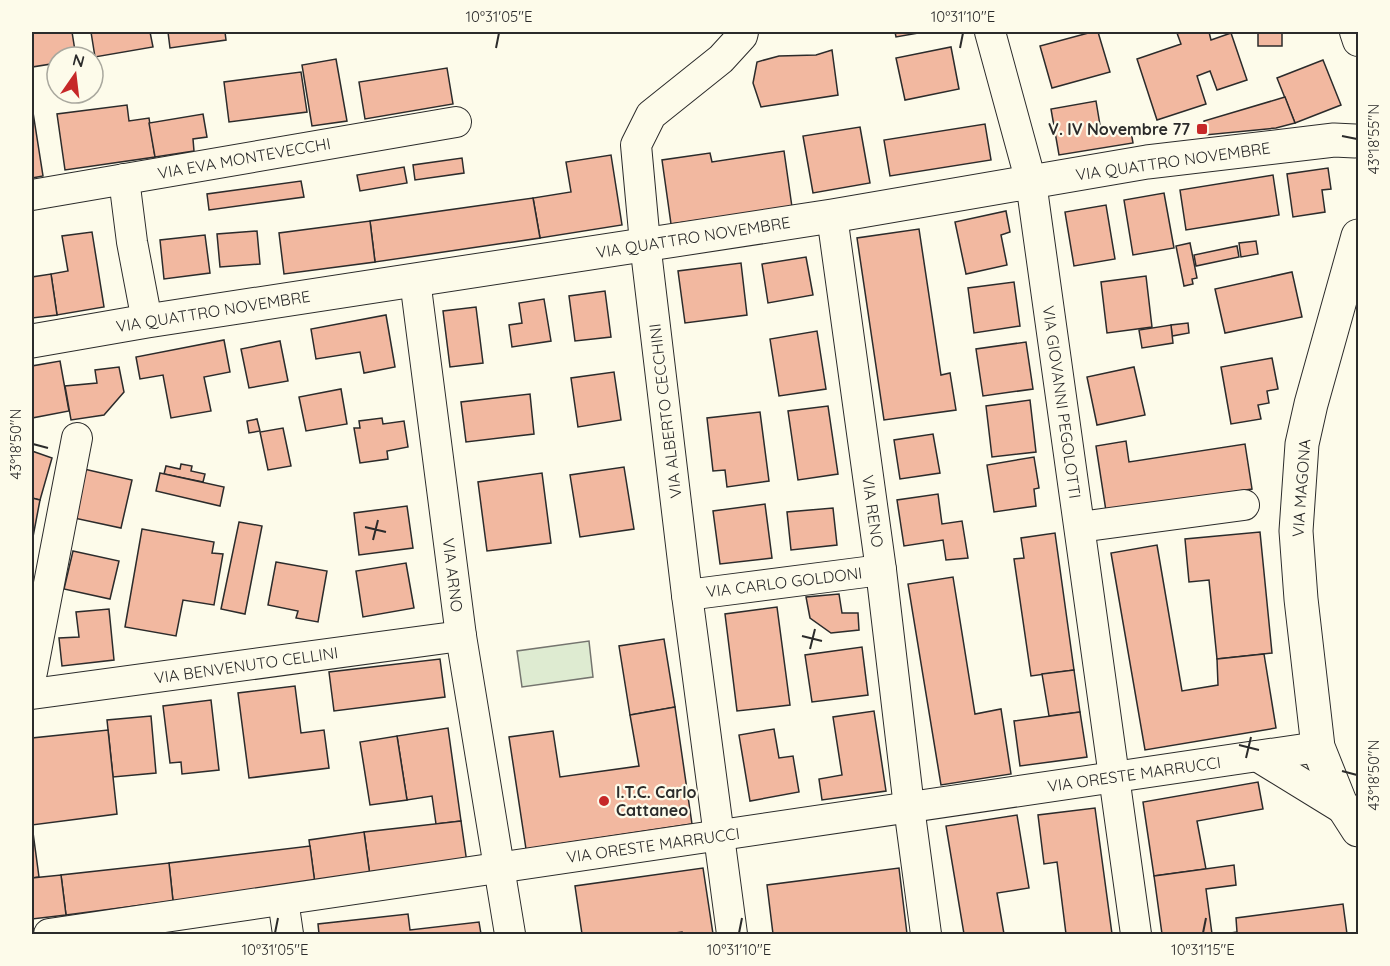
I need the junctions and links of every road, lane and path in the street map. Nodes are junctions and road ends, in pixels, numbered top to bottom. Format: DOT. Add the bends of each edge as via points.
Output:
graph roads {
  1 [pos="743,32"];
  2 [pos="990,32"];
  3 [pos="1355,32"];
  4 [pos="1359,41"];
  5 [pos="456,122"];
  6 [pos="1357,145"];
  7 [pos="124,179"];
  8 [pos="1031,182"];
  9 [pos="32,195"];
  10 [pos="832,216"];
  11 [pos="1359,236"];
  12 [pos="645,243"];
  13 [pos="415,280"];
  14 [pos="147,321"];
  15 [pos="32,341"];
  16 [pos="77,438"];
  17 [pos="1244,505"];
  18 [pos="1080,527"];
  19 [pos="881,570"];
  20 [pos="687,595"];
  21 [pos="461,636"];
  22 [pos="32,672"];
  23 [pos="32,694"];
  24 [pos="1318,747"];
  25 [pos="1257,756"];
  26 [pos="1115,777"];
  27 [pos="909,807"];
  28 [pos="1352,820"];
  29 [pos="718,835"];
  30 [pos="500,868"];
  31 [pos="283,900"];
  32 [pos="49,934"];
  33 [pos="288,934"];
  34 [pos="510,934"];
  35 [pos="732,934"];
  36 [pos="926,934"];
  37 [pos="1136,934"];
  1 -- 12 [label="street, VIA ALBERTO CECCHINI" via="721,59 651,115 636,145"];
  2 -- 8 [label="street, VIA GIOVANNI PEGOLOTTI"];
  3 -- 4 [label="street"];
  5 -- 7 [label="street, VIA EVA MONTEVECCHI"];
  6 -- 8 [label="main road, VIA QUATTRO NOVEMBRE" via="1334,140 1159,160"];
  7 -- 9 [label="street, VIA EVA MONTEVECCHI"];
  7 -- 14 [label="street"];
  8 -- 10 [label="main road, VIA QUATTRO NOVEMBRE"];
  8 -- 18 [label="street, VIA GIOVANNI PEGOLOTTI"];
  10 -- 12 [label="main road, VIA QUATTRO NOVEMBRE"];
  10 -- 19 [label="street, VIA RENO"];
  11 -- 24 [label="main road, VIA MAGONA" via="1311,404 1297,493 1301,599"];
  12 -- 13 [label="main road, VIA QUATTRO NOVEMBRE"];
  12 -- 20 [label="street, VIA ALBERTO CECCHINI"];
  13 -- 14 [label="main road, VIA QUATTRO NOVEMBRE"];
  13 -- 21 [label="street, VIA ARNO"];
  14 -- 15 [label="main road, VIA QUATTRO NOVEMBRE"];
  16 -- 22 [label="street"];
  17 -- 18 [label="street"];
  18 -- 26 [label="street, VIA GIOVANNI PEGOLOTTI"];
  19 -- 20 [label="street, VIA CARLO GOLDONI"];
  19 -- 27 [label="street, VIA RENO"];
  20 -- 29 [label="street, VIA ALBERTO CECCHINI"];
  21 -- 23 [label="street, VIA BENVENUTO CELLINI"];
  21 -- 30 [label="street, VIA ARNO"];
  24 -- 25 [label="street, VIA ORESTE MARRUCCI"];
  24 -- 28 [label="main road, VIA MAGONA" via="1340,802"];
  25 -- 26 [label="street, VIA ORESTE MARRUCCI"];
  25 -- 28 [label="street"];
  26 -- 27 [label="street, VIA ORESTE MARRUCCI"];
  26 -- 37 [label="street, VIA GIOVANNI PEGOLOTTI"];
  27 -- 29 [label="street, VIA ORESTE MARRUCCI"];
  27 -- 36 [label="street, VIA RENO"];
  29 -- 30 [label="street, VIA ORESTE MARRUCCI"];
  29 -- 35 [label="street, VIA ALBERTO CECCHINI"];
  30 -- 31 [label="street, VIA ORESTE MARRUCCI"];
  30 -- 34 [label="street, VIA ARNO"];
  31 -- 32 [label="street, VIA ORESTE MARRUCCI"];
  31 -- 33 [label="street"];
}
